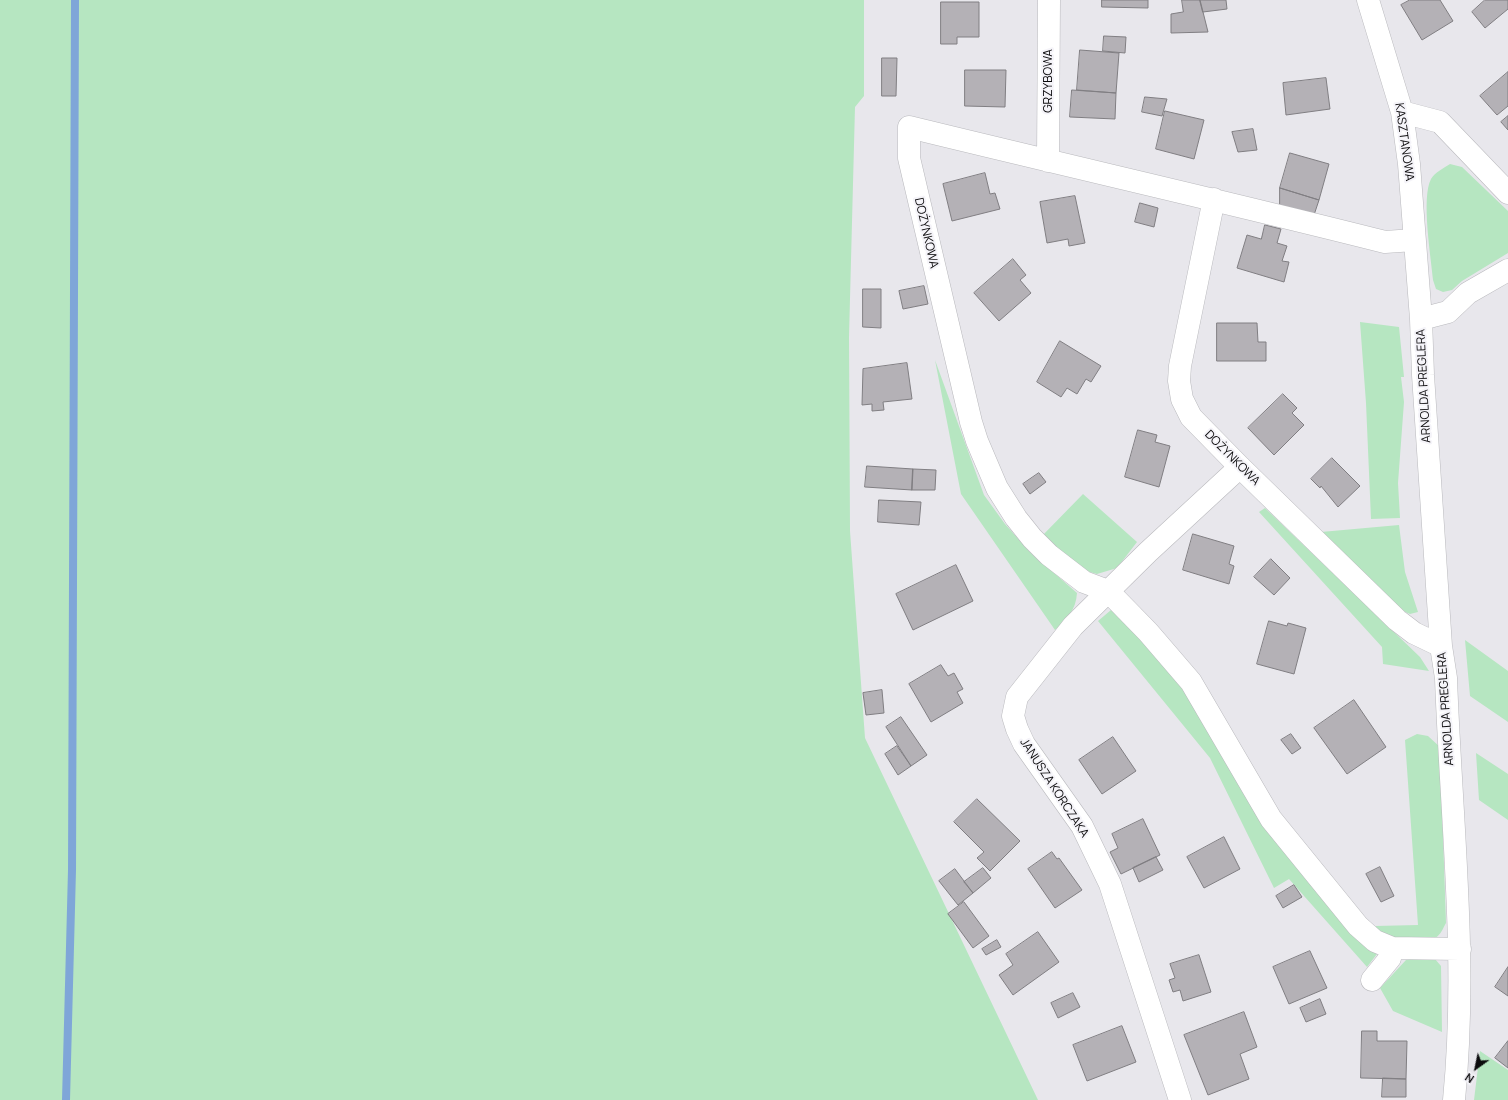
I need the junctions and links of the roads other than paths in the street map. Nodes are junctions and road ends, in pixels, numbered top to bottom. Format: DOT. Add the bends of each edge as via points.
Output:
graph roads {
  1 [pos="1049,0"];
  2 [pos="1374,2"];
  3 [pos="1402,112"];
  4 [pos="1048,161"];
  5 [pos="1508,193"];
  6 [pos="1214,199"];
  7 [pos="1414,240"];
  8 [pos="1508,270"];
  9 [pos="1421,319"];
  10 [pos="1240,467"];
  11 [pos="1108,591"];
  12 [pos="1441,646"];
  13 [pos="1392,948"];
  14 [pos="1460,949"];
  15 [pos="1372,980"];
  16 [pos="1180,1100"];
  17 [pos="1454,1100"];
  1 -- 4 [label="street, GRZYBOWA"];
  2 -- 3 [label="street, KASZTANOWA"];
  3 -- 5 [label="street" via="1440,122"];
  3 -- 7 [label="street, KASZTANOWA" via="1409,164"];
  4 -- 6 [label="street, DOŻYNKOWA"];
  4 -- 11 [label="street, DOŻYNKOWA" via="909,127 908,158 962,384 984,458 1001,494 1032,538 1084,582"];
  6 -- 7 [label="street, DOŻYNKOWA" via="1385,242"];
  6 -- 10 [label="street, DOŻYNKOWA" via="1179,381 1182,398 1191,417"];
  7 -- 9 [label="street, KASZTANOWA"];
  8 -- 9 [label="street" via="1468,293 1448,312"];
  9 -- 12 [label="street, ARNOLDA PREGLERA"];
  10 -- 11 [label="street, JANUSZA KORCZAKA"];
  10 -- 12 [label="street, DOŻYNKOWA" via="1397,620 1414,633"];
  11 -- 13 [label="street" via="1192,682 1271,819 1358,926 1375,940"];
  11 -- 16 [label="street, JANUSZA KORCZAKA" via="1073,626 1017,697 1013,716 1024,744 1082,826 1110,884"];
  12 -- 14 [label="street, ARNOLDA PREGLERA" via="1446,678"];
  13 -- 14 [label="street"];
  13 -- 15 [label="street" via="1390,958"];
  14 -- 17 [label="street, ARNOLDA PREGLERA"];
}
